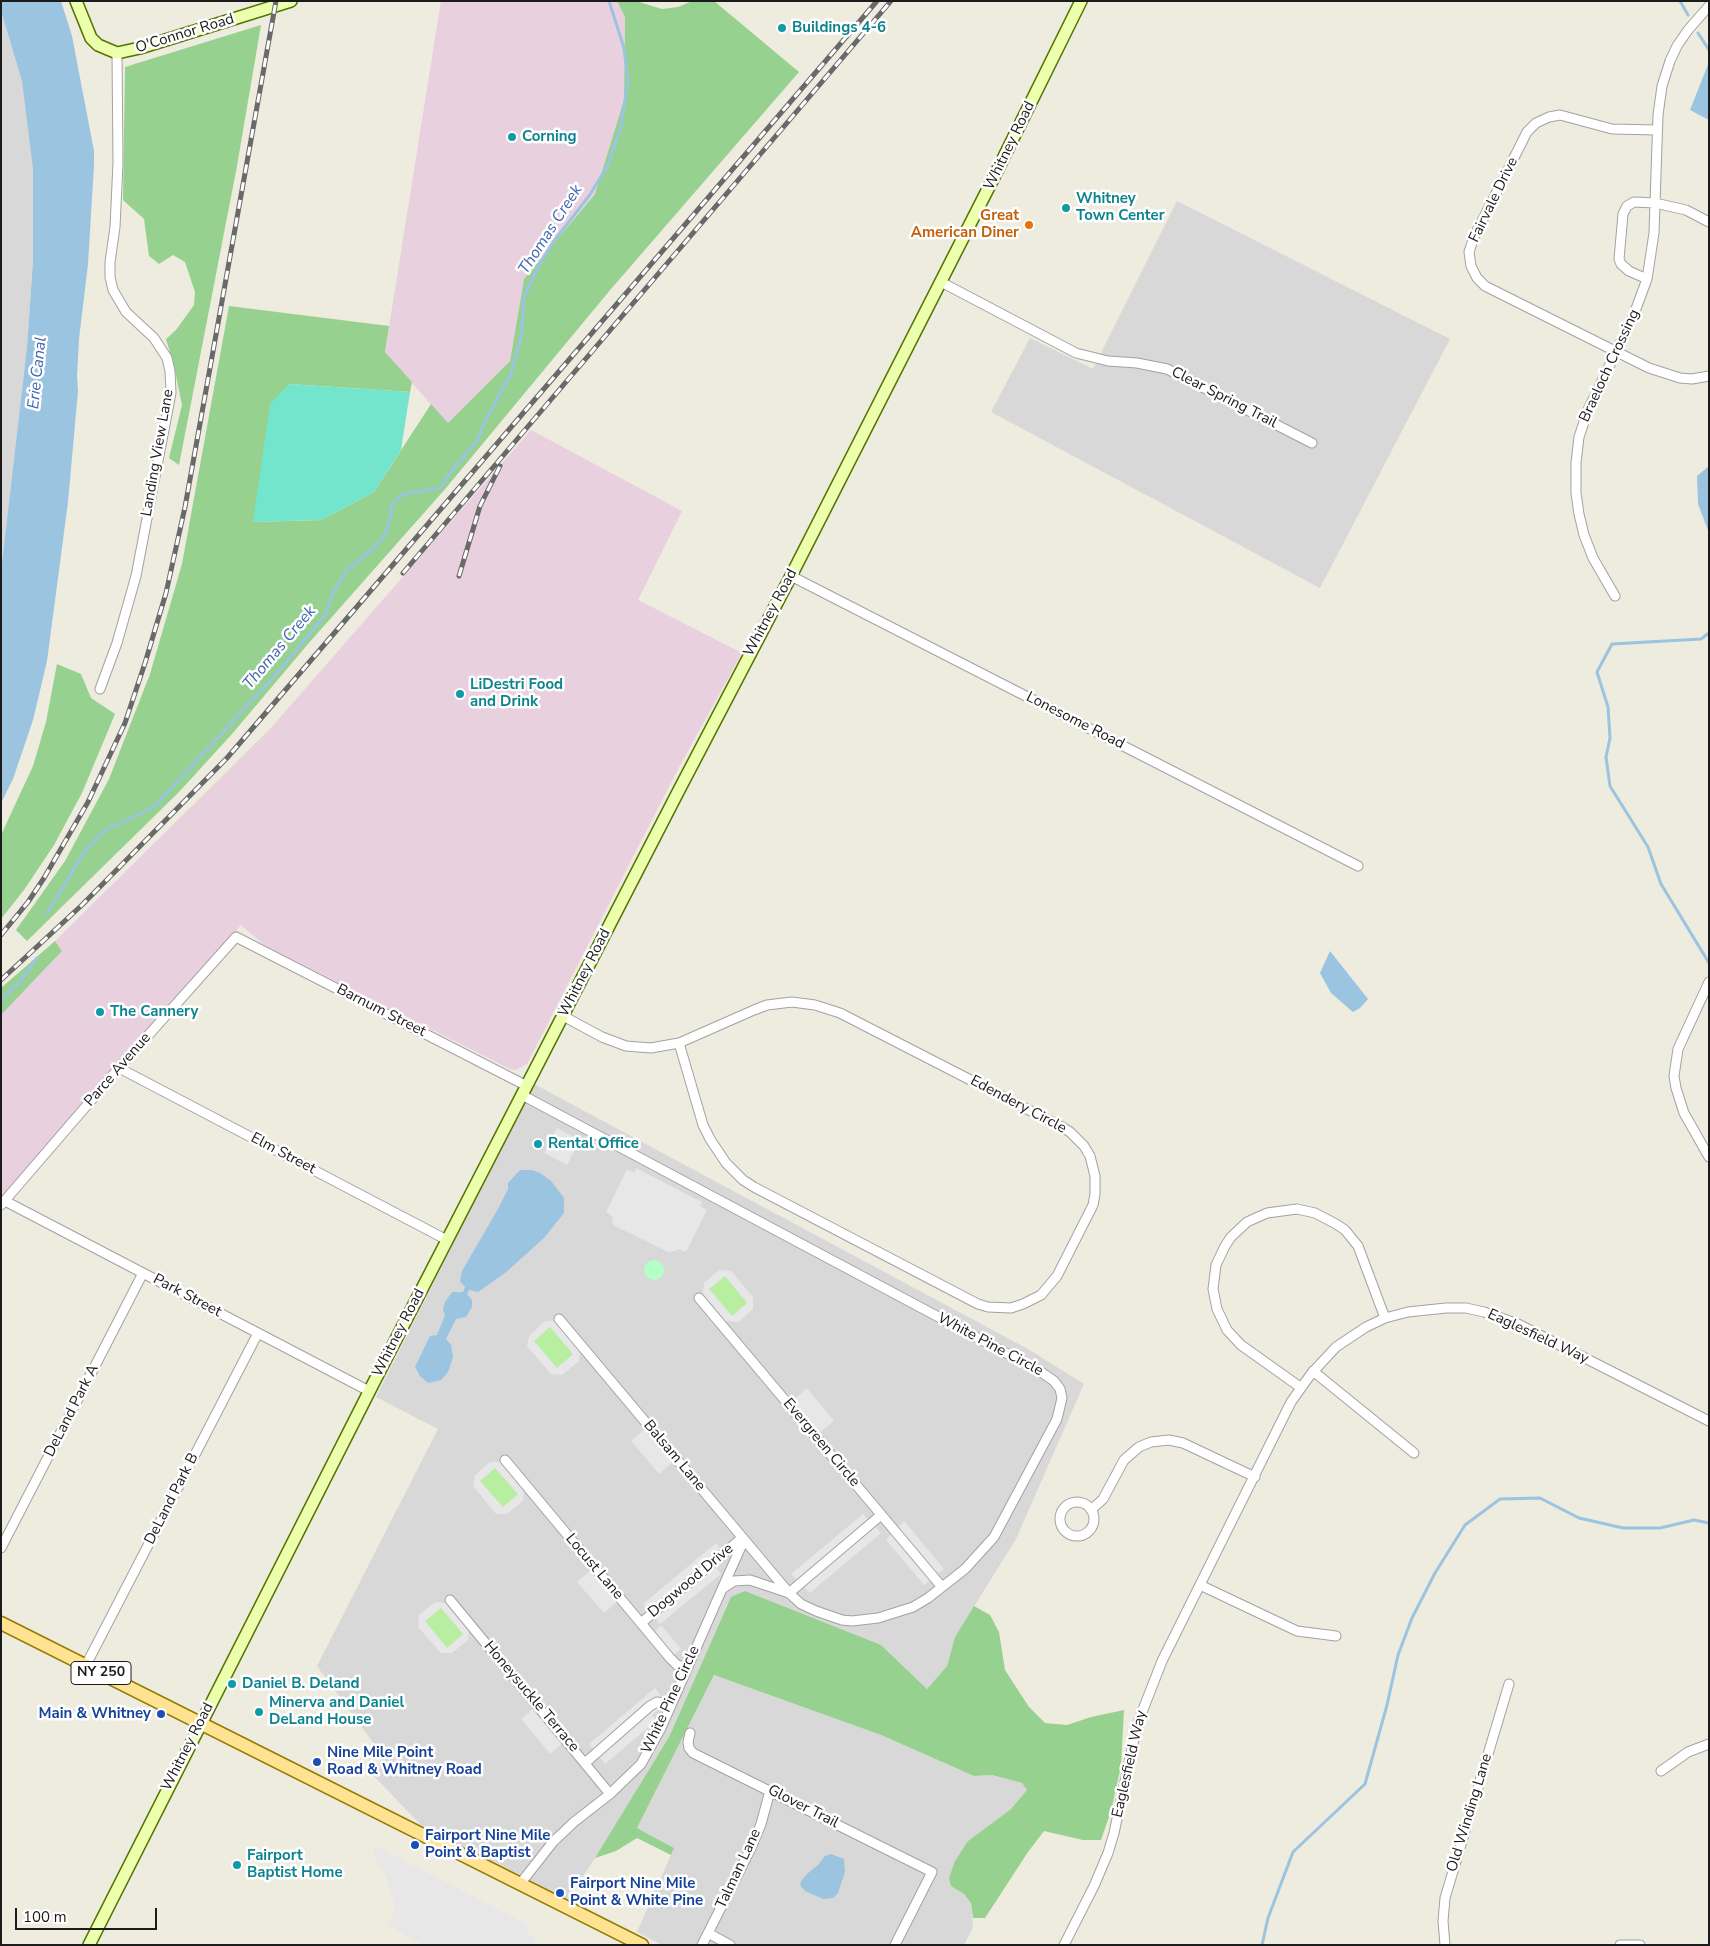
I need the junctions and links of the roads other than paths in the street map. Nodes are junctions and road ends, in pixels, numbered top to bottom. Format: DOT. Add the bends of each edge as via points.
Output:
graph roads {
  1 [pos="76,1"];
  2 [pos="291,1"];
  3 [pos="1081,1"];
  4 [pos="1709,6"];
  5 [pos="117,53"];
  6 [pos="1657,130"];
  7 [pos="1655,203"];
  8 [pos="1709,222"];
  9 [pos="1647,279"];
  10 [pos="941,282"];
  11 [pos="1616,352"];
  12 [pos="1709,376"];
  13 [pos="1312,443"];
  14 [pos="791,576"];
  15 [pos="1615,596"];
  16 [pos="100,689"];
  17 [pos="1358,866"];
  18 [pos="236,937"];
  19 [pos="1709,982"];
  20 [pos="563,1016"];
  21 [pos="680,1043"];
  22 [pos="119,1068"];
  23 [pos="524,1090"];
  24 [pos="1709,1157"];
  25 [pos="3,1203"];
  26 [pos="447,1240"];
  27 [pos="144,1273"];
  28 [pos="699,1298"];
  29 [pos="1385,1318"];
  30 [pos="559,1319"];
  31 [pos="258,1333"];
  32 [pos="1313,1371"];
  33 [pos="1300,1387"];
  34 [pos="369,1391"];
  35 [pos="1709,1421"];
  36 [pos="1414,1453"];
  37 [pos="504,1460"];
  38 [pos="1254,1477"];
  39 [pos="1091,1510"];
  40 [pos="881,1514"];
  41 [pos="743,1539"];
  42 [pos="1,1548"];
  43 [pos="1200,1585"];
  44 [pos="942,1587"];
  45 [pos="722,1589"];
  46 [pos="789,1593"];
  47 [pos="450,1600"];
  48 [pos="1,1623"];
  49 [pos="641,1623"];
  50 [pos="1336,1636"];
  51 [pos="86,1666"];
  52 [pos="688,1668"];
  53 [pos="1509,1684"];
  54 [pos="671,1706"];
  55 [pos="200,1723"];
  56 [pos="690,1733"];
  57 [pos="1709,1744"];
  58 [pos="586,1763"];
  59 [pos="1661,1771"];
  60 [pos="770,1791"];
  61 [pos="610,1794"];
  62 [pos="520,1884"];
  63 [pos="708,1933"];
  64 [pos="89,1945"];
  65 [pos="642,1945"];
  66 [pos="702,1945"];
  67 [pos="730,1945"];
  68 [pos="895,1945"];
  69 [pos="1064,1945"];
  70 [pos="1445,1945"];
  71 [pos="1620,1945"];
  72 [pos="1640,1945"];
  1 -- 5 [label="main road, O'Connor Road" via="91,38 98,45"];
  2 -- 5 [label="main road, O'Connor Road"];
  3 -- 10 [label="main road, Whitney Road"];
  4 -- 6 [label="street, Braeloch Crossing" via="1688,30 1670,60 1659,99"];
  5 -- 16 [label="street, Landing View Lane" via="118,163 110,277 113,290 126,312 154,338 167,358 171,394 136,576"];
  6 -- 7 [label="street, Braeloch Crossing"];
  6 -- 11 [label="street, Fairvale Drive" via="1612,129 1560,115 1536,123 1527,132 1469,252 1471,266 1480,282"];
  7 -- 8 [label="street" via="1686,210"];
  7 -- 9 [label="street, Braeloch Crossing" via="1652,256"];
  7 -- 9 [label="street" via="1634,202 1623,214 1619,259 1629,271"];
  9 -- 11 [label="street, Braeloch Crossing"];
  10 -- 13 [label="street, Clear Spring Trail" via="1076,353 1108,361 1167,368"];
  10 -- 14 [label="main road, Whitney Road"];
  11 -- 12 [label="street, Fairvale Drive" via="1666,375 1692,379"];
  11 -- 15 [label="street, Braeloch Crossing" via="1583,424 1576,463 1576,493 1584,535"];
  14 -- 17 [label="street, Lonesome Road"];
  14 -- 20 [label="main road, Whitney Road"];
  18 -- 22 [label="street, Parce Avenue"];
  18 -- 23 [label="street, Barnum Street"];
  19 -- 24 [label="street" via="1683,1035 1674,1076 1684,1113"];
  20 -- 21 [label="street, Edendery Circle" via="626,1046 651,1048"];
  20 -- 23 [label="main road, Whitney Road"];
  21 -- 21 [label="street, Edendery Circle" via="703,1125 726,1163 743,1180 978,1304 1011,1308 1041,1295 1057,1276 1093,1205 1094,1167 1084,1146 1070,1132 827,1008 792,1002 767,1005"];
  22 -- 25 [label="street, Parce Avenue"];
  22 -- 26 [label="street, Elm Street"];
  23 -- 26 [label="main road, Whitney Road"];
  23 -- 44 [label="street, White Pine Circle" via="1054,1381 1062,1398 1060,1412 1006,1518 982,1553"];
  25 -- 27 [label="street, Park Street"];
  26 -- 34 [label="main road, Whitney Road"];
  27 -- 31 [label="street, Park Street"];
  27 -- 42 [label="street, DeLand Park A"];
  28 -- 40 [label="street, Evergreen Circle"];
  29 -- 32 [label="street, Eaglesfield Way" via="1350,1336"];
  29 -- 33 [label="street" via="1358,1246 1336,1224 1315,1213 1297,1209 1272,1211 1247,1222 1225,1246 1216,1265 1214,1290 1217,1309 1227,1330 1241,1345"];
  29 -- 35 [label="street, Eaglesfield Way" via="1427,1309 1466,1308 1484,1312 1518,1324"];
  30 -- 41 [label="street, Balsam Lane"];
  31 -- 34 [label="street, Park Street"];
  31 -- 51 [label="street, DeLand Park B"];
  32 -- 33 [label="street, Eaglesfield Way"];
  32 -- 36 [label="street"];
  33 -- 38 [label="street, Eaglesfield Way"];
  34 -- 55 [label="main road, Whitney Road"];
  37 -- 49 [label="street, Locust Lane"];
  38 -- 39 [label="street" via="1183,1443 1169,1440 1151,1442 1124,1460 1103,1499"];
  38 -- 43 [label="street, Eaglesfield Way"];
  40 -- 44 [label="street, Evergreen Circle"];
  40 -- 46 [label="street"];
  41 -- 45 [label="street, White Pine Circle"];
  41 -- 46 [label="street, Balsam Lane"];
  41 -- 49 [label="street, Dogwood Drive"];
  43 -- 50 [label="street" via="1296,1631"];
  43 -- 69 [label="street, Eaglesfield Way" via="1149,1690 1108,1852"];
  44 -- 46 [label="street, White Pine Circle" via="913,1607 896,1614 852,1621 816,1611"];
  45 -- 46 [label="street, White Pine Circle" via="734,1581 750,1580"];
  45 -- 52 [label="street, White Pine Circle"];
  47 -- 58 [label="street, Honeysuckle Terrace"];
  48 -- 51 [label="main road, NY 250"];
  49 -- 52 [label="street, Locust Lane" via="677,1665"];
  51 -- 55 [label="main road, NY 250"];
  52 -- 54 [label="street, White Pine Circle"];
  53 -- 70 [label="street, Old Winding Lane" via="1445,1898"];
  54 -- 58 [label="street" via="657,1702 650,1706"];
  54 -- 61 [label="street, White Pine Circle" via="641,1764"];
  55 -- 62 [label="main road, NY 250"];
  55 -- 64 [label="main road, Whitney Road"];
  56 -- 60 [label="street, Glover Trail" via="688,1742 693,1753"];
  57 -- 59 [label="street" via="1688,1752"];
  58 -- 61 [label="street, Honeysuckle Terrace"];
  60 -- 63 [label="street, Talman Lane" via="751,1848"];
  60 -- 68 [label="street, Glover Trail" via="932,1872"];
  61 -- 62 [label="street, White Pine Circle" via="553,1842"];
  62 -- 65 [label="main road, NY 250"];
  63 -- 66 [label="street, Talman Lane"];
  63 -- 67 [label="street"];
  71 -- 72 [label="street"];
}
